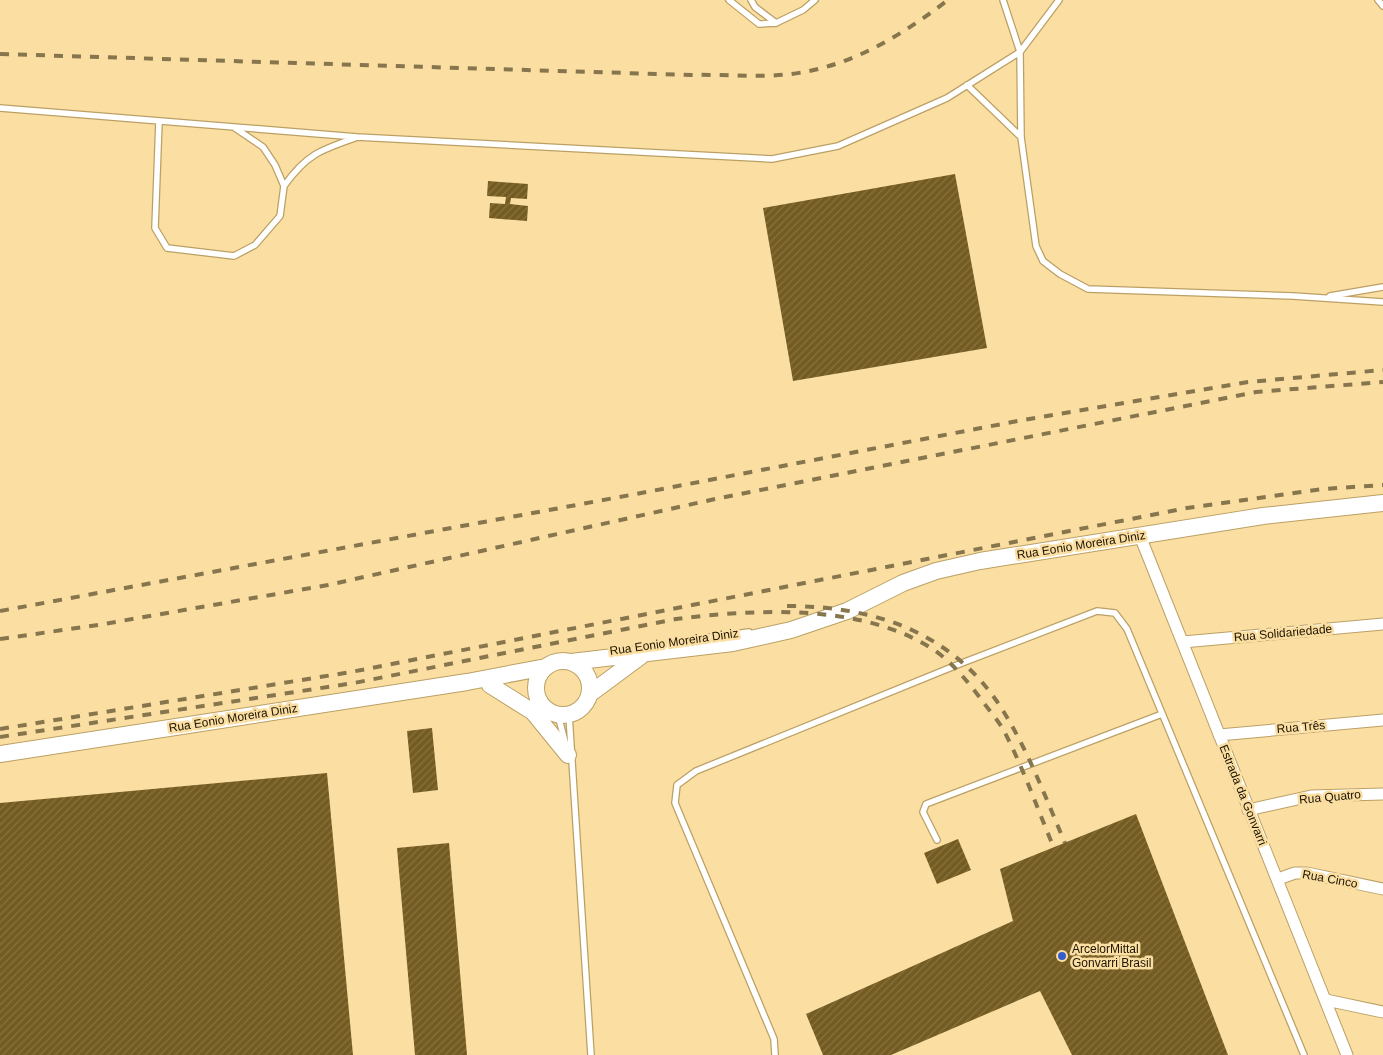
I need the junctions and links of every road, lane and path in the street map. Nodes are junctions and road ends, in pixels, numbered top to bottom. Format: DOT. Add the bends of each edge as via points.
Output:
graph roads {
  1 [pos="729,0"];
  2 [pos="751,0"];
  3 [pos="815,0"];
  4 [pos="1003,0"];
  5 [pos="1059,0"];
  6 [pos="1378,0"];
  7 [pos="1383,6"];
  8 [pos="776,23"];
  9 [pos="1020,52"];
  10 [pos="967,85"];
  11 [pos="0,108"];
  12 [pos="159,121"];
  13 [pos="234,127"];
  14 [pos="357,137"];
  15 [pos="1021,137"];
  16 [pos="284,186"];
  17 [pos="1383,287"];
  18 [pos="1318,298"];
  19 [pos="1383,302"];
  20 [pos="1383,504"];
  21 [pos="1140,536"];
  22 [pos="1383,624"];
  23 [pos="791,630"];
  24 [pos="1183,642"];
  25 [pos="667,643"];
  26 [pos="657,644"];
  27 [pos="642,655"];
  28 [pos="559,663"];
  29 [pos="467,682"];
  30 [pos="490,685"];
  31 [pos="591,693"];
  32 [pos="540,702"];
  33 [pos="1162,714"];
  34 [pos="564,715"];
  35 [pos="1383,720"];
  36 [pos="1219,735"];
  37 [pos="0,754"];
  38 [pos="568,755"];
  39 [pos="573,780"];
  40 [pos="1383,794"];
  41 [pos="1248,810"];
  42 [pos="937,840"];
  43 [pos="1278,879"];
  44 [pos="1383,889"];
  45 [pos="1326,1000"];
  46 [pos="1383,1012"];
  47 [pos="591,1055"];
  48 [pos="775,1055"];
  49 [pos="1304,1055"];
  50 [pos="1347,1055"];
  1 -- 8 [label="lane" via="759,24"];
  2 -- 8 [label="lane"];
  3 -- 8 [label="lane" via="803,10"];
  4 -- 9 [label="lane"];
  5 -- 9 [label="lane"];
  6 -- 7 [label="lane"];
  9 -- 10 [label="lane"];
  9 -- 15 [label="lane"];
  10 -- 14 [label="lane" via="947,98 838,146 772,159"];
  10 -- 15 [label="lane"];
  11 -- 12 [label="lane"];
  12 -- 13 [label="lane"];
  12 -- 16 [label="lane" via="155,228 167,248 234,256 248,249 280,216"];
  13 -- 14 [label="lane"];
  13 -- 16 [label="lane" via="263,148"];
  14 -- 16 [label="lane" via="314,153"];
  15 -- 18 [label="lane" via="1036,246 1042,261 1060,274 1088,289"];
  17 -- 18 [label="lane"];
  18 -- 19 [label="lane"];
  20 -- 21 [label="main road, Rua Eonio Moreira Diniz" via="1263,516"];
  21 -- 23 [label="main road, Rua Eonio Moreira Diniz" via="936,571 846,611"];
  21 -- 24 [label="street, Estrada da Gonvarri"];
  22 -- 24 [label="street, Rua Solidariedade"];
  23 -- 25 [label="lane, Rua Eonio Moreira Diniz" via="734,633"];
  23 -- 27 [label="main road, Rua Eonio Moreira Diniz" via="733,643"];
  24 -- 36 [label="street, Estrada da Gonvarri"];
  26 -- 28 [label="lane, Rua Eonio Moreira Diniz"];
  27 -- 28 [label="main road, Rua Eonio Moreira Diniz"];
  27 -- 31 [label="main road, Rua Eonio Moreira Diniz"];
  28 -- 29 [label="main road, Rua Eonio Moreira Diniz"];
  28 -- 31 [label="main road" via="583,668 590,680"];
  28 -- 32 [label="main road" via="538,677 536,690"];
  29 -- 30 [label="main road, Rua Eonio Moreira Diniz"];
  29 -- 37 [label="main road, Rua Eonio Moreira Diniz"];
  30 -- 32 [label="main road, Rua Eonio Moreira Diniz" via="512,685"];
  30 -- 38 [label="main road" via="534,712"];
  31 -- 34 [label="main road" via="579,711"];
  32 -- 34 [label="main road" via="547,711"];
  33 -- 42 [label="lane" via="926,804 923,812"];
  33 -- 48 [label="lane" via="1127,629 1115,614 1097,612 696,771 678,785 675,803 774,1039"];
  33 -- 49 [label="lane"];
  34 -- 38 [label="lane"];
  34 -- 39 [label="lane"];
  35 -- 36 [label="street, Rua Três"];
  36 -- 41 [label="street, Estrada da Gonvarri"];
  38 -- 39 [label="lane"];
  39 -- 47 [label="lane"];
  40 -- 41 [label="street, Rua Quatro" via="1311,796"];
  41 -- 43 [label="street, Estrada da Gonvarri"];
  43 -- 44 [label="street, Rua Cinco" via="1307,873"];
  43 -- 45 [label="street, Estrada da Gonvarri"];
  45 -- 46 [label="street"];
  45 -- 50 [label="street, Estrada da Gonvarri"];
}
